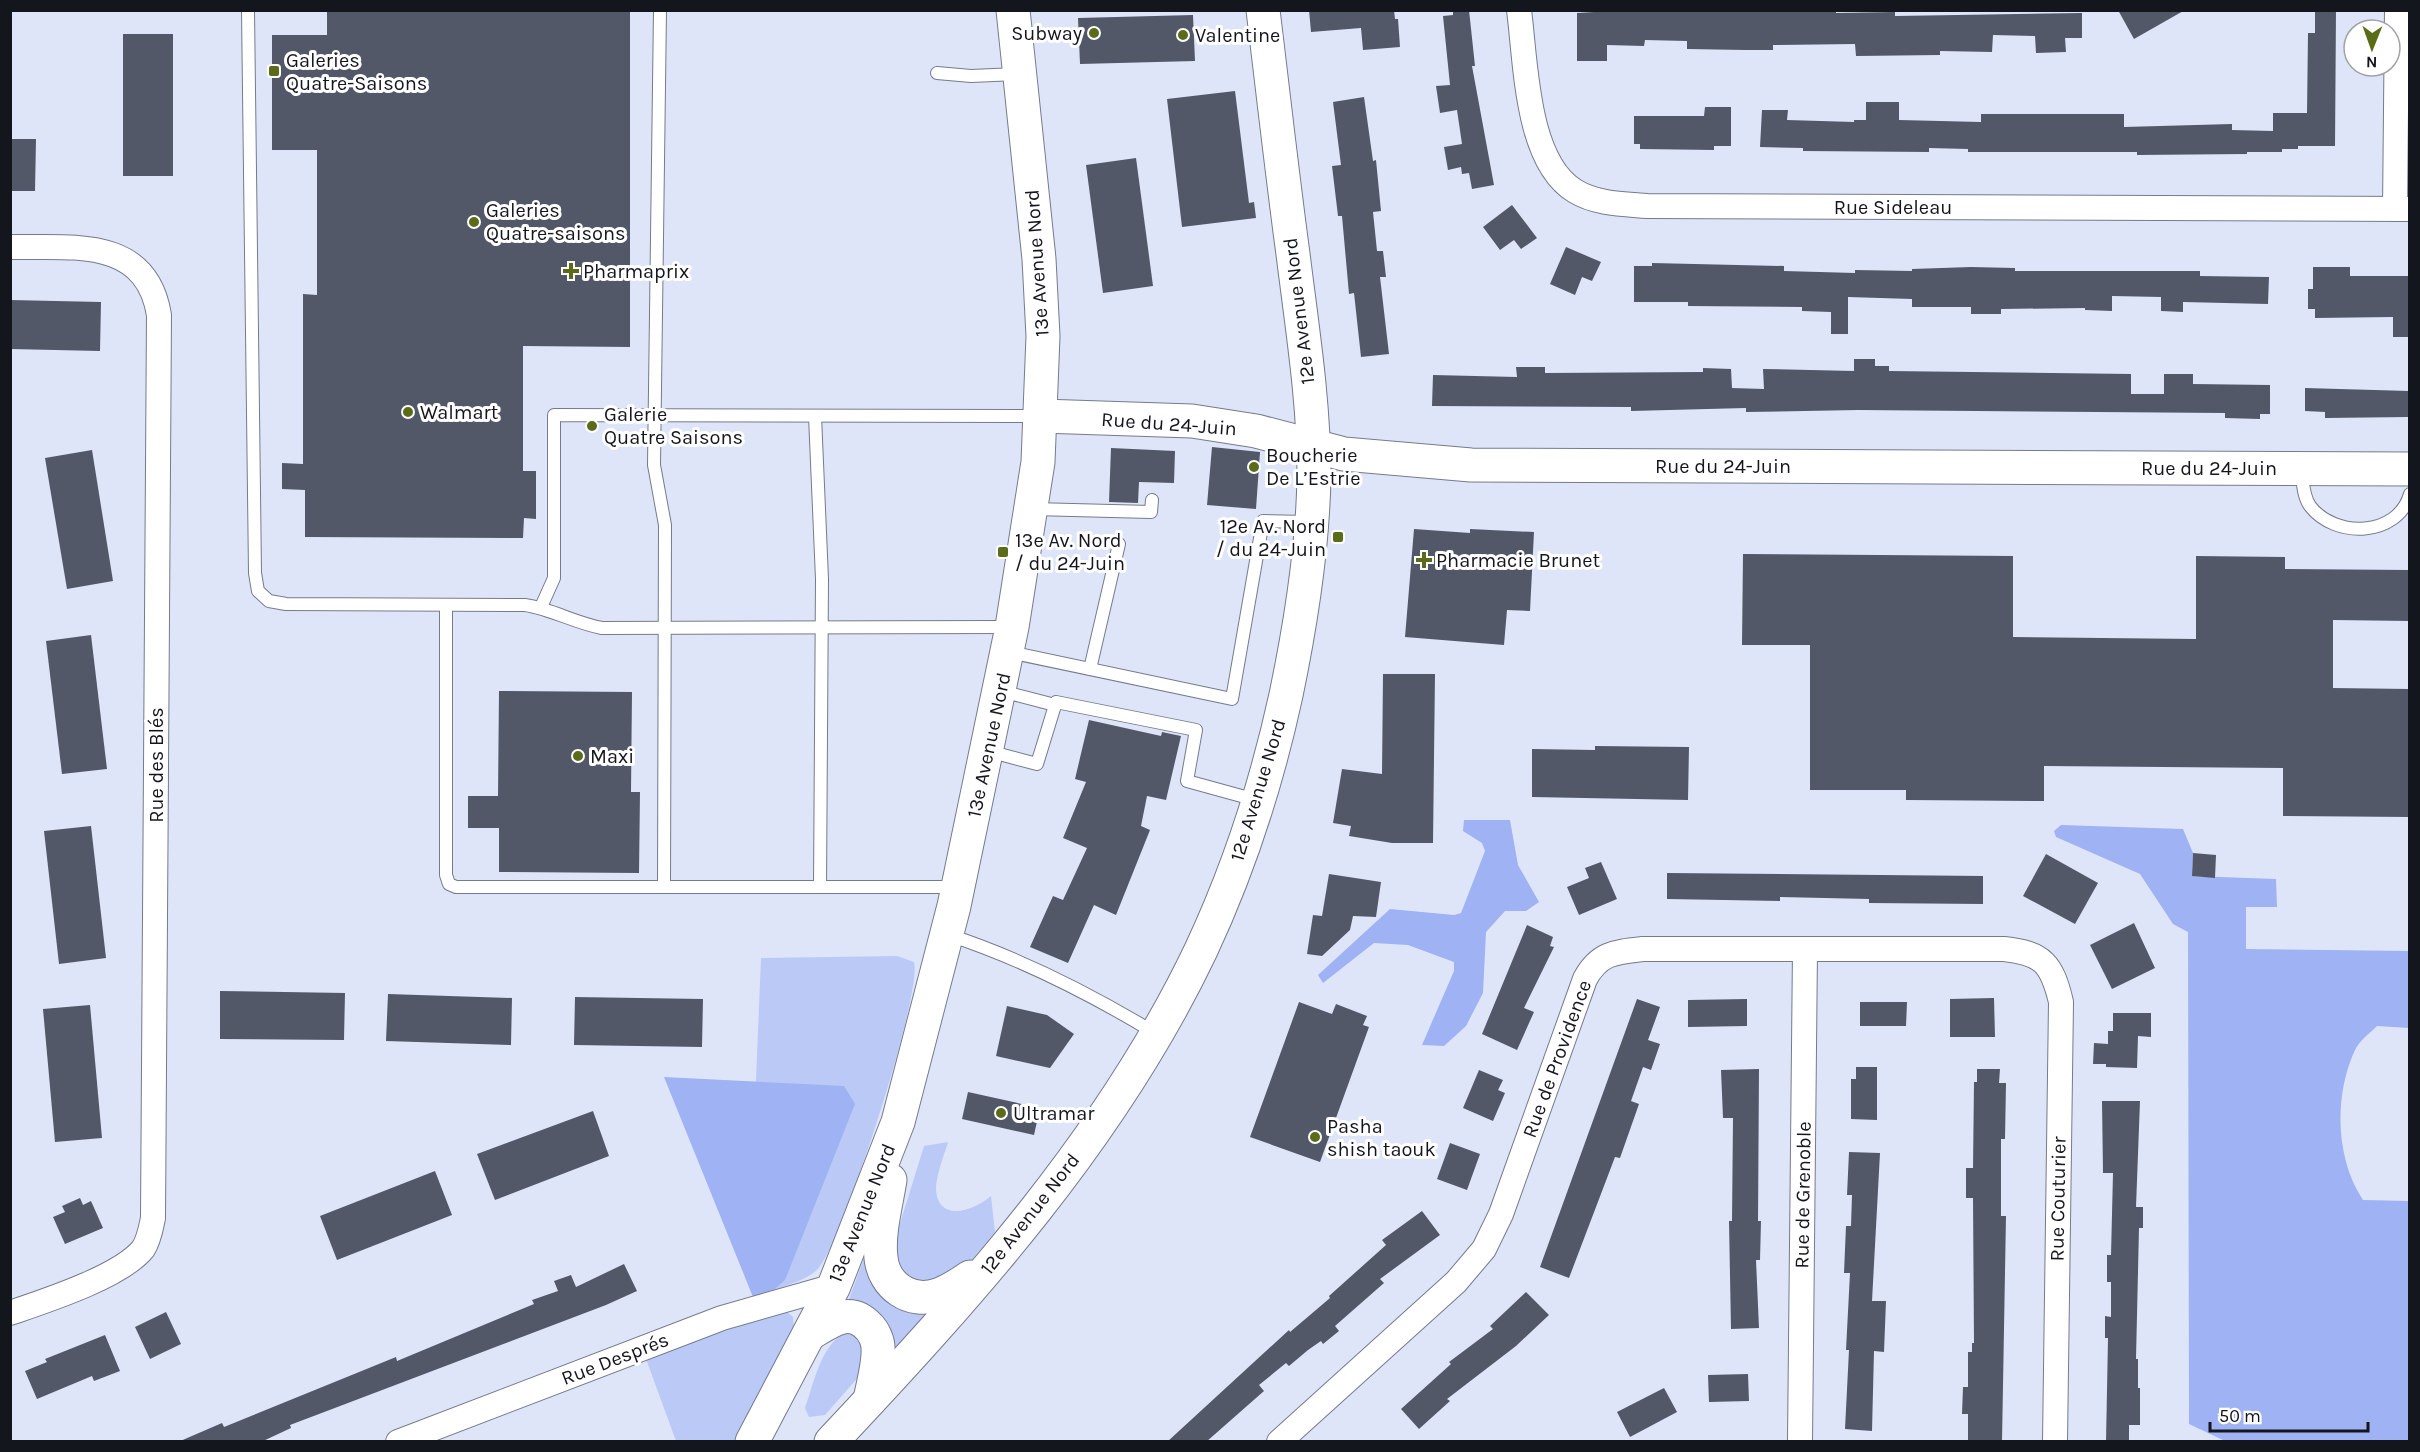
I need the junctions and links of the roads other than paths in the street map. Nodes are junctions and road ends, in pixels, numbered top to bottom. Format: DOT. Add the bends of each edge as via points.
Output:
graph roads {
  1 [pos="248,10"];
  2 [pos="660,10"];
  3 [pos="1013,10"];
  4 [pos="1263,10"];
  5 [pos="1519,10"];
  6 [pos="2397,10"];
  7 [pos="938,72"];
  8 [pos="1020,74"];
  9 [pos="2402,209"];
  10 [pos="10,247"];
  11 [pos="655,415"];
  12 [pos="814,416"];
  13 [pos="1041,416"];
  14 [pos="1314,446"];
  15 [pos="2301,469"];
  16 [pos="2409,469"];
  17 [pos="2409,494"];
  18 [pos="1152,500"];
  19 [pos="1032,508"];
  20 [pos="1311,522"];
  21 [pos="1119,544"];
  22 [pos="446,606"];
  23 [pos="541,607"];
  24 [pos="665,626"];
  25 [pos="821,626"];
  26 [pos="1010,639"];
  27 [pos="1090,669"];
  28 [pos="1000,690"];
  29 [pos="1055,705"];
  30 [pos="988,751"];
  31 [pos="1258,801"];
  32 [pos="664,887"];
  33 [pos="820,887"];
  34 [pos="958,887"];
  35 [pos="948,935"];
  36 [pos="1805,949"];
  37 [pos="2043,960"];
  38 [pos="1155,1034"];
  39 [pos="898,1122"];
  40 [pos="990,1266"];
  41 [pos="834,1286"];
  42 [pos="10,1313"];
  43 [pos="811,1333"];
  44 [pos="870,1400"];
  45 [pos="398,1442"];
  46 [pos="752,1442"];
  47 [pos="831,1442"];
  48 [pos="1280,1442"];
  49 [pos="1800,1442"];
  50 [pos="2055,1442"];
  1 -- 22 [label="lane" via="258,591 269,601 286,604"];
  2 -- 11 [label="lane"];
  3 -- 8 [label="main road, 13e Avenue Nord"];
  4 -- 14 [label="main road, 12e Avenue Nord"];
  5 -- 9 [label="street, Rue Sideleau" via="1535,130 1546,159 1557,176 1575,191 1600,201 1647,206"];
  6 -- 9 [label="street"];
  7 -- 8 [label="lane" via="971,76"];
  8 -- 13 [label="main road, 13e Avenue Nord" via="1039,259 1043,336"];
  10 -- 42 [label="street, Rue des Blés" via="81,248 120,256 134,265 151,286 159,315 153,1218 144,1248 128,1262 86,1284"];
  11 -- 12 [label="lane"];
  11 -- 23 [label="lane" via="554,415 554,578"];
  11 -- 24 [label="lane" via="654,465 665,525"];
  12 -- 13 [label="lane"];
  12 -- 25 [label="lane"];
  13 -- 14 [label="main road, Rue du 24-Juin" via="1192,421 1256,431"];
  13 -- 19 [label="main road, 13e Avenue Nord"];
  14 -- 15 [label="main road, Rue du 24-Juin" via="1378,458 1471,465"];
  14 -- 20 [label="main road, 12e Avenue Nord"];
  15 -- 16 [label="main road, Rue du 24-Juin"];
  15 -- 17 [label="lane" via="2306,498 2318,516 2352,529 2374,527 2394,519 2405,509"];
  18 -- 19 [label="lane" via="1151,512"];
  19 -- 26 [label="main road, 13e Avenue Nord"];
  20 -- 27 [label="lane" via="1263,520 1232,699"];
  20 -- 31 [label="main road, 12e Avenue Nord" via="1294,657"];
  21 -- 27 [label="lane"];
  22 -- 23 [label="lane"];
  22 -- 32 [label="lane" via="449,884"];
  23 -- 24 [label="lane" via="602,628"];
  24 -- 25 [label="lane"];
  24 -- 32 [label="lane"];
  25 -- 26 [label="lane"];
  25 -- 33 [label="lane"];
  26 -- 27 [label="lane"];
  26 -- 28 [label="main road, 13e Avenue Nord"];
  28 -- 29 [label="lane"];
  28 -- 30 [label="main road, 13e Avenue Nord"];
  29 -- 30 [label="lane" via="1037,764"];
  29 -- 31 [label="lane" via="1056,702 1196,730 1187,781"];
  30 -- 34 [label="main road, 13e Avenue Nord"];
  31 -- 38 [label="main road, 12e Avenue Nord" via="1216,916"];
  32 -- 33 [label="lane"];
  33 -- 34 [label="lane"];
  34 -- 35 [label="main road, 13e Avenue Nord"];
  35 -- 38 [label="lane" via="1020,961 1112,1007"];
  35 -- 39 [label="main road, 13e Avenue Nord"];
  36 -- 37 [label="street, Rue de Providence" via="2004,949 2027,951"];
  36 -- 48 [label="street, Rue de Providence" via="1643,949 1608,955 1593,964 1501,1214 1484,1249 1456,1282"];
  36 -- 49 [label="street, Rue de Grenoble"];
  37 -- 50 [label="street, Rue Couturier" via="2055,978 2061,1002"];
  38 -- 40 [label="main road, 12e Avenue Nord" via="1093,1133"];
  39 -- 40 [label="main road" via="881,1243 888,1280 910,1296 936,1296"];
  39 -- 41 [label="main road, 13e Avenue Nord"];
  40 -- 44 [label="main road, 12e Avenue Nord"];
  41 -- 43 [label="main road, 13e Avenue Nord"];
  41 -- 45 [label="street, Rue Després" via="722,1318"];
  43 -- 44 [label="main road" via="838,1317 862,1318 873,1331 878,1348"];
  43 -- 46 [label="main road, 13e Avenue Nord"];
  44 -- 47 [label="main road, 12e Avenue Nord"];
}
